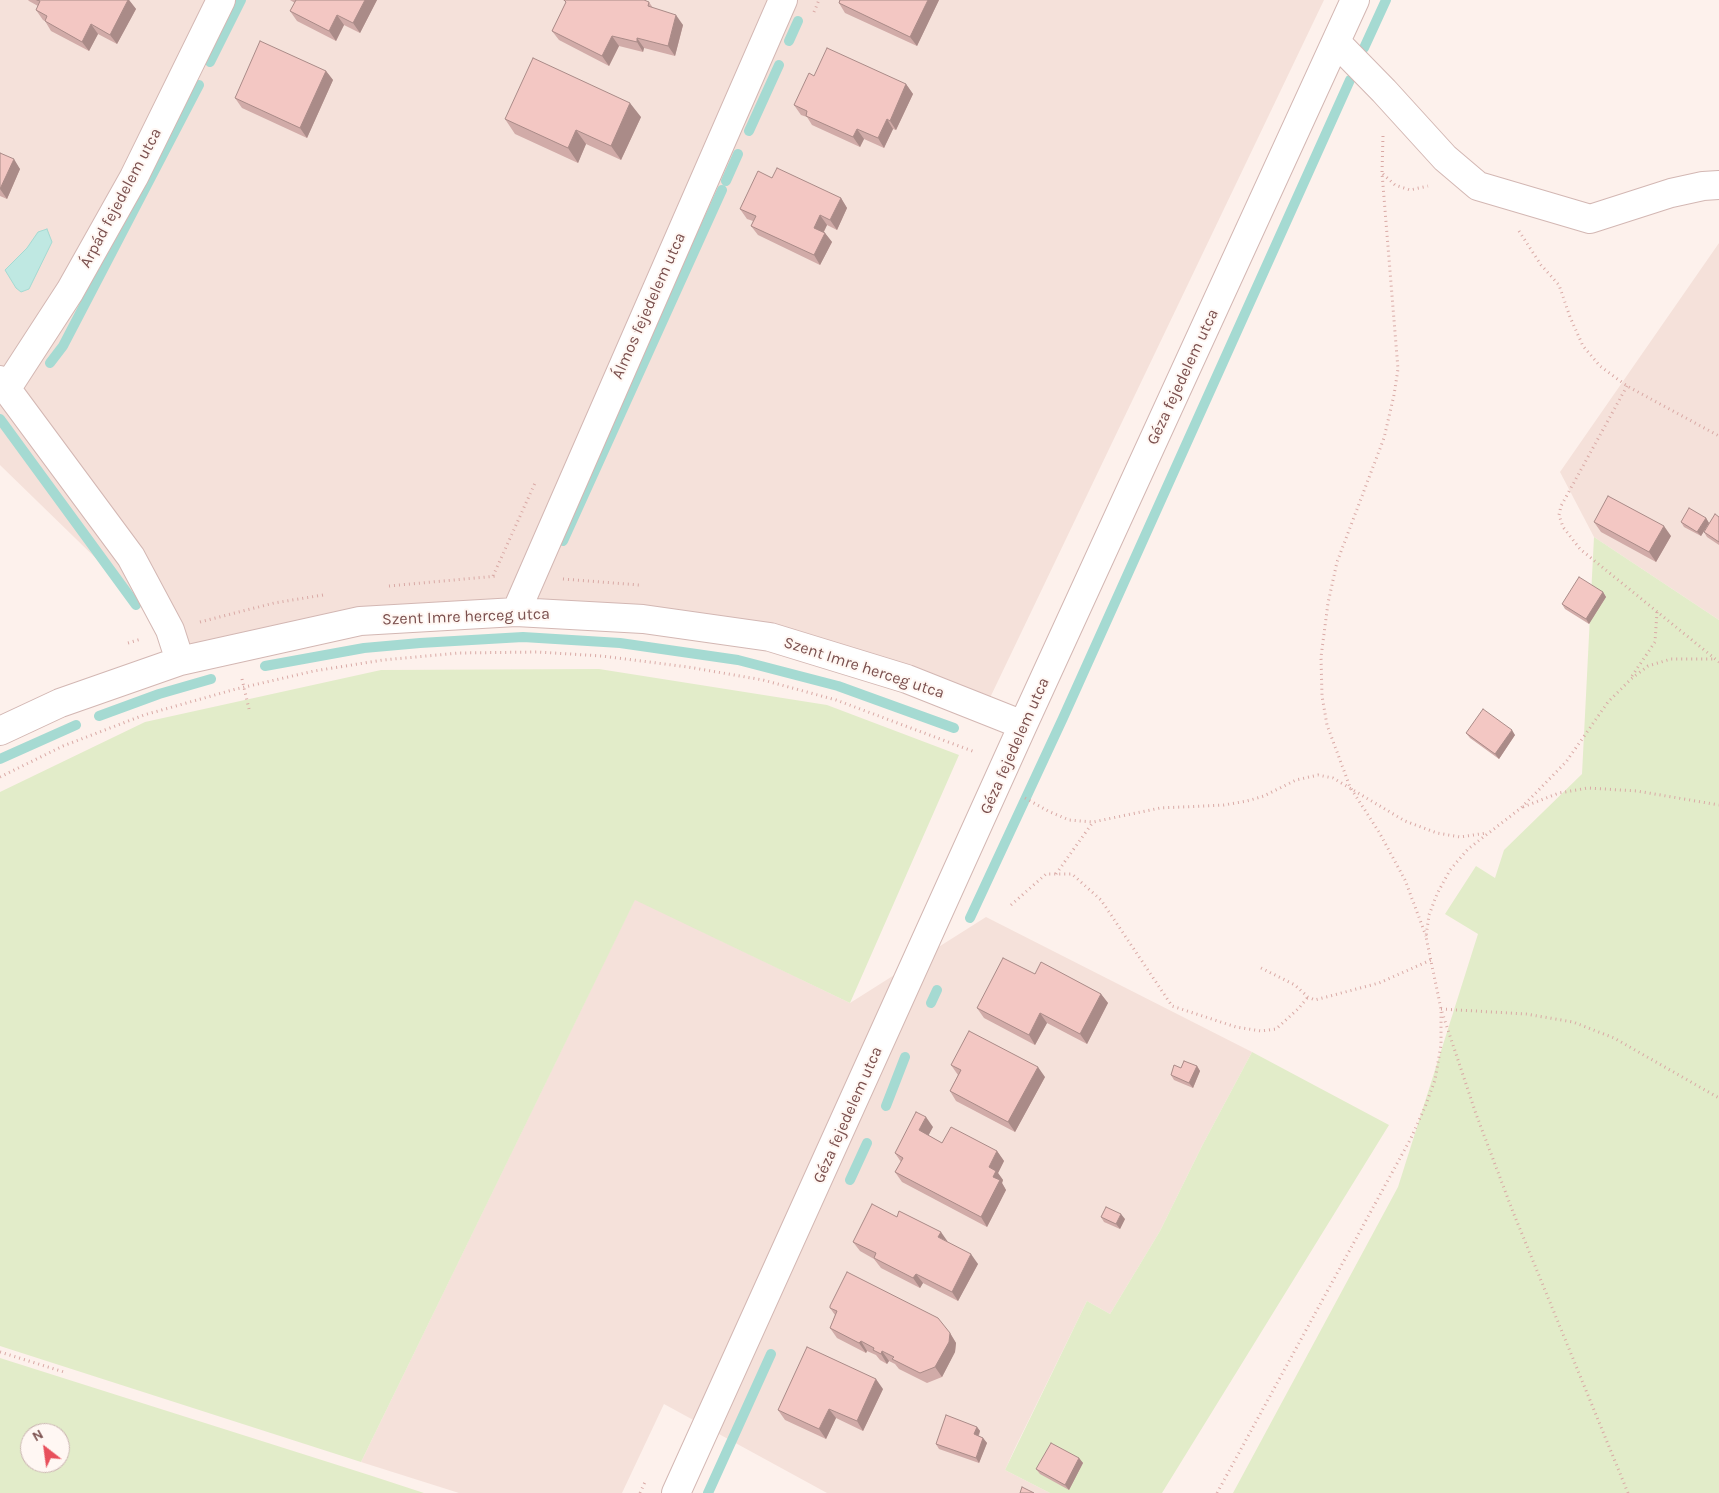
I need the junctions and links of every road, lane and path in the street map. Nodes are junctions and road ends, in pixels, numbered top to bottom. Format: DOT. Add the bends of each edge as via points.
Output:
graph roads {
  1 [pos="221,0"];
  2 [pos="783,0"];
  3 [pos="1355,0"];
  4 [pos="1336,42"];
  5 [pos="1441,154"];
  6 [pos="1719,185"];
  7 [pos="1516,226"];
  8 [pos="4,384"];
  9 [pos="1628,386"];
  10 [pos="1719,436"];
  11 [pos="516,612"];
  12 [pos="1657,612"];
  13 [pos="1714,659"];
  14 [pos="180,661"];
  15 [pos="1719,662"];
  16 [pos="1631,679"];
  17 [pos="1023,725"];
  18 [pos="0,731"];
  19 [pos="975,752"];
  20 [pos="0,777"];
  21 [pos="999,782"];
  22 [pos="1350,787"];
  23 [pos="1719,805"];
  24 [pos="1521,808"];
  25 [pos="1094,822"];
  26 [pos="1487,833"];
  27 [pos="1056,874"];
  28 [pos="1011,905"];
  29 [pos="1426,937"];
  30 [pos="1431,960"];
  31 [pos="1260,968"];
  32 [pos="1308,997"];
  33 [pos="1441,1009"];
  34 [pos="1719,1098"];
  35 [pos="0,1352"];
  36 [pos="64,1372"];
  37 [pos="676,1493"];
  38 [pos="1217,1493"];
  39 [pos="1628,1493"];
  1 -- 8 [label="street, Árpád fejedelem utca" via="134,177 70,291"];
  2 -- 11 [label="street, Álmos fejedelem utca"];
  3 -- 4 [label="street, Géza fejedelem utca"];
  4 -- 5 [label="street"];
  4 -- 17 [label="street, Géza fejedelem utca"];
  5 -- 6 [label="street" via="1478,186 1590,219 1671,193"];
  5 -- 22 [label="path" via="1442,176 1429,186 1410,190 1395,185 1382,173 1398,369 1384,438 1338,562 1320,657 1327,725"];
  7 -- 9 [label="path" via="1541,265 1559,285 1583,346 1600,366"];
  8 -- 14 [label="street" via="131,557 170,630"];
  9 -- 10 [label="path"];
  9 -- 12 [label="path" via="1559,515 1563,527 1580,549"];
  11 -- 14 [label="street, Szent Imre herceg utca" via="360,621"];
  11 -- 17 [label="street, Szent Imre herceg utca" via="643,619 770,637 907,679"];
  12 -- 13 [label="path"];
  12 -- 16 [label="path" via="1655,642"];
  13 -- 15 [label="path"];
  13 -- 16 [label="path" via="1671,659 1648,666"];
  14 -- 18 [label="street, Szent Imre herceg utca" via="60,703"];
  16 -- 24 [label="path" via="1608,702 1566,762"];
  17 -- 21 [label="street, Géza fejedelem utca"];
  19 -- 20 [label="path" via="836,700 763,680 602,656 537,652 459,654 383,660 236,689 144,715 63,746"];
  21 -- 25 [label="path" via="1069,820"];
  21 -- 37 [label="street, Géza fejedelem utca"];
  22 -- 25 [label="path" via="1318,775 1296,780 1247,801 1160,808"];
  22 -- 26 [label="path" via="1405,821 1437,833 1460,837"];
  22 -- 29 [label="path" via="1405,880"];
  23 -- 24 [label="path" via="1637,791 1588,788 1559,793"];
  24 -- 26 [label="path"];
  25 -- 27 [label="path"];
  26 -- 29 [label="path" via="1450,870 1429,916"];
  27 -- 28 [label="path" via="1046,874"];
  27 -- 32 [label="path" via="1072,874 1100,900 1172,1006 1236,1027 1261,1031 1276,1029"];
  29 -- 30 [label="path"];
  30 -- 32 [label="path" via="1379,983 1315,1000"];
  30 -- 33 [label="path"];
  31 -- 32 [label="path" via="1295,985"];
  33 -- 34 [label="path" via="1526,1014 1573,1022 1614,1038"];
  33 -- 38 [label="path" via="1441,1044 1435,1080 1411,1138"];
  33 -- 39 [label="path" via="1513,1212"];
  35 -- 36 [label="path"];
}
